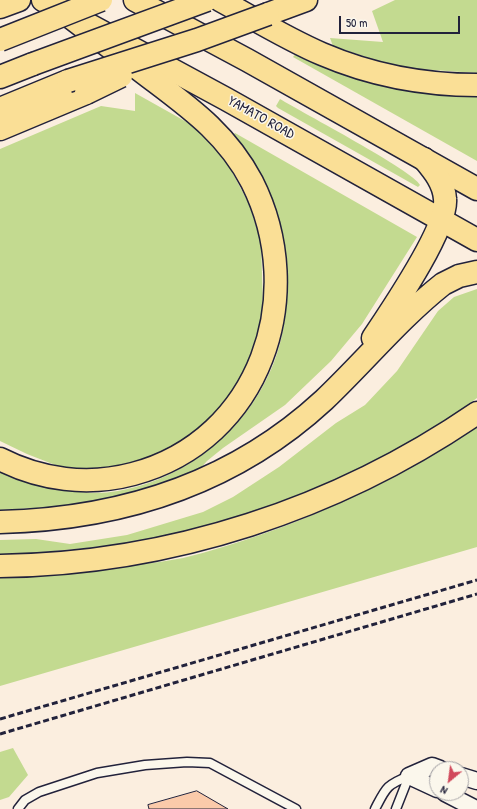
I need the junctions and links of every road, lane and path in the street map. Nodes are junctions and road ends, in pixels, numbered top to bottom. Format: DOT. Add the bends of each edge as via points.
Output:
graph roads {
  1 [pos="19,0"];
  2 [pos="100,0"];
  3 [pos="135,0"];
  4 [pos="207,0"];
  5 [pos="220,0"];
  6 [pos="306,0"];
  7 [pos="52,5"];
  8 [pos="0,7"];
  9 [pos="0,40"];
  10 [pos="196,40"];
  11 [pos="0,77"];
  12 [pos="477,84"];
  13 [pos="0,109"];
  14 [pos="0,129"];
  15 [pos="424,160"];
  16 [pos="477,189"];
  17 [pos="442,220"];
  18 [pos="477,240"];
  19 [pos="477,272"];
  20 [pos="352,371"];
  21 [pos="477,414"];
  22 [pos="0,459"];
  23 [pos="0,522"];
  24 [pos="0,566"];
  25 [pos="429,767"];
  26 [pos="409,776"];
  27 [pos="429,785"];
  28 [pos="460,801"];
  29 [pos="284,806"];
  30 [pos="18,809"];
  31 [pos="296,809"];
  32 [pos="374,809"];
  33 [pos="396,809"];
  34 [pos="476,809"];
  1 -- 8 [label="main road"];
  2 -- 9 [label="main road, bridge"];
  3 -- 15 [label="main road"];
  4 -- 11 [label="main road, bridge"];
  5 -- 12 [label="main road" via="316,51 343,62 408,79"];
  6 -- 10 [label="main road, bridge"];
  7 -- 17 [label="main road, YAMATO ROAD"];
  7 -- 22 [label="main road" via="201,116 217,131 236,156 252,183 269,230 275,272 274,309 265,350 245,394 218,427 182,455 144,472 92,481 40,475"];
  10 -- 13 [label="main road, bridge" via="68,81"];
  10 -- 14 [label="main road, bridge" via="86,93"];
  15 -- 16 [label="main road"];
  15 -- 17 [label="main road" via="443,188 446,207"];
  17 -- 18 [label="main road, YAMATO ROAD"];
  17 -- 20 [label="main road" via="396,302"];
  19 -- 20 [label="main road" via="443,284"];
  20 -- 23 [label="main road" via="288,431 249,457 202,481 132,506 113,510 64,518"];
  21 -- 24 [label="main road" via="366,479 312,503 262,521 194,541 130,554 56,563"];
  25 -- 26 [label="street"];
  26 -- 27 [label="street"];
  26 -- 32 [label="lane" via="391,783"];
  26 -- 33 [label="lane"];
  28 -- 34 [label="street"];
  29 -- 30 [label="lane" via="210,763 188,762 145,765 97,773 39,792 25,800"];
  29 -- 31 [label="lane"];
}
